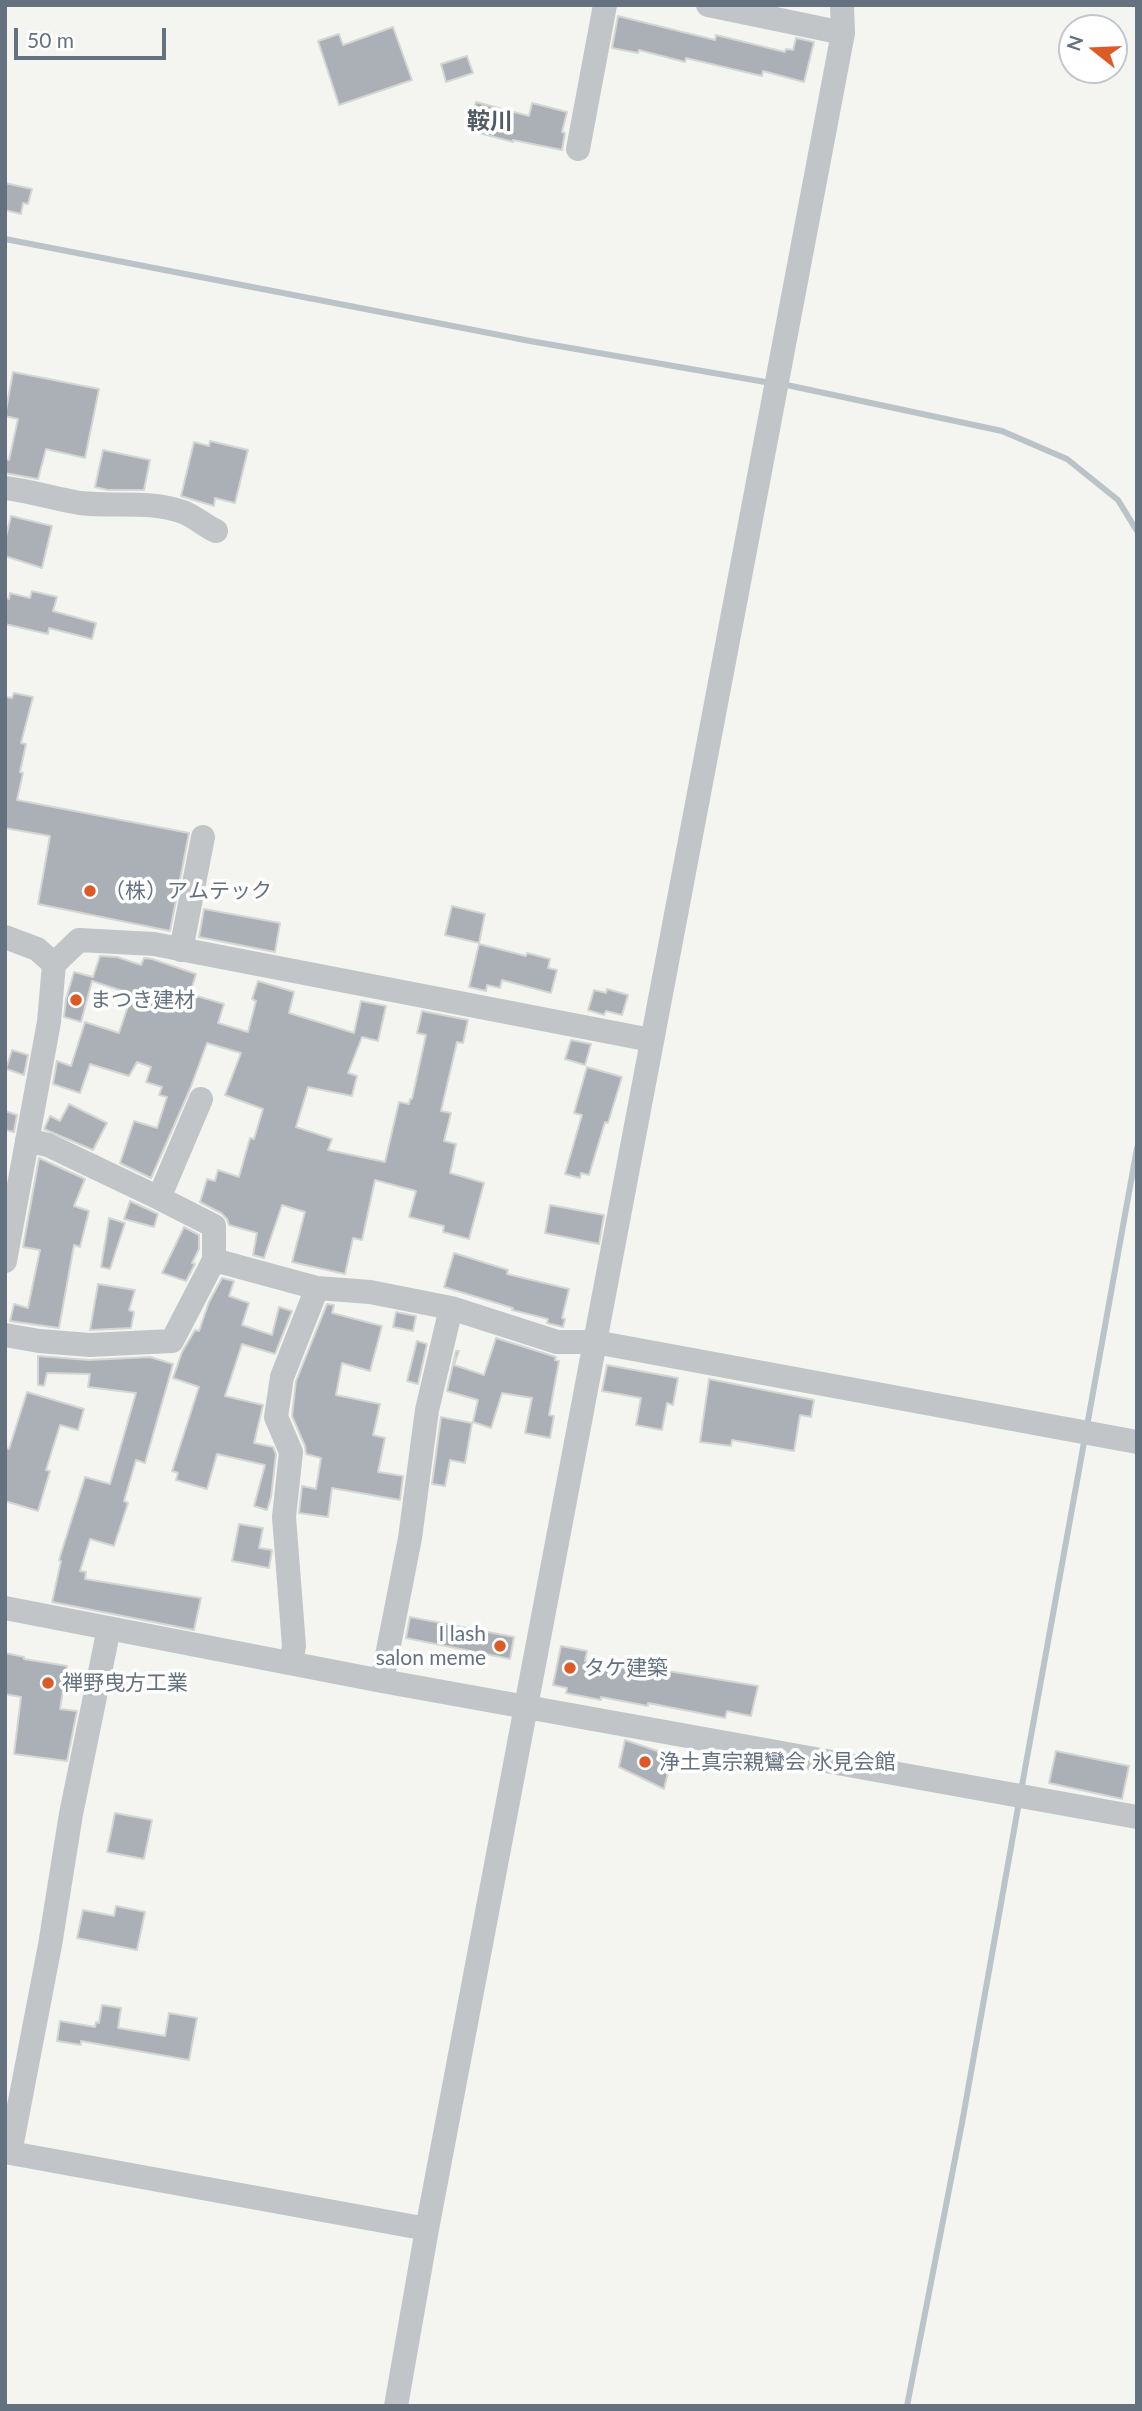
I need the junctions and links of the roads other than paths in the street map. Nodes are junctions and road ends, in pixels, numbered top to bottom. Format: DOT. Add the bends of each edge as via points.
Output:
graph roads {
  1 [pos="605,5"];
  2 [pos="708,5"];
  3 [pos="842,5"];
  4 [pos="843,33"];
  5 [pos="578,149"];
  6 [pos="5,488"];
  7 [pos="216,531"];
  8 [pos="204,837"];
  9 [pos="5,937"];
  10 [pos="181,950"];
  11 [pos="54,964"];
  12 [pos="651,1040"];
  13 [pos="201,1099"];
  14 [pos="27,1140"];
  15 [pos="159,1198"];
  16 [pos="10,1212"];
  17 [pos="214,1260"];
  18 [pos="5,1261"];
  19 [pos="317,1288"];
  20 [pos="451,1308"];
  21 [pos="5,1335"];
  22 [pos="595,1342"];
  23 [pos="1137,1442"];
  24 [pos="5,1608"];
  25 [pos="109,1628"];
  26 [pos="291,1663"];
  27 [pos="382,1681"];
  28 [pos="526,1707"];
  29 [pos="1137,1816"];
  30 [pos="8,2153"];
  31 [pos="427,2229"];
  32 [pos="396,2406"];
  1 -- 5 [label="street"];
  2 -- 4 [label="street"];
  3 -- 4 [label="street"];
  4 -- 12 [label="street"];
  6 -- 7 [label="street" via="98,505 137,503 184,512"];
  8 -- 10 [label="street"];
  9 -- 11 [label="street" via="37,949"];
  10 -- 11 [label="street" via="79,940"];
  10 -- 12 [label="street"];
  11 -- 14 [label="street" via="49,1022"];
  12 -- 22 [label="street"];
  13 -- 15 [label="street"];
  14 -- 15 [label="street" via="48,1145"];
  14 -- 16 [label="street"];
  15 -- 17 [label="street" via="214,1226"];
  16 -- 18 [label="street"];
  17 -- 19 [label="street"];
  17 -- 21 [label="street" via="172,1341 90,1345"];
  19 -- 20 [label="street" via="370,1292"];
  19 -- 26 [label="street" via="282,1377 276,1417 290,1452 284,1517 294,1646"];
  20 -- 22 [label="street" via="557,1342"];
  20 -- 27 [label="street" via="427,1410 410,1538"];
  22 -- 23 [label="street"];
  22 -- 28 [label="street"];
  24 -- 25 [label="street"];
  25 -- 26 [label="street"];
  25 -- 30 [label="street"];
  26 -- 27 [label="street"];
  27 -- 28 [label="street"];
  28 -- 29 [label="street"];
  28 -- 31 [label="street"];
  30 -- 31 [label="street"];
  31 -- 32 [label="street"];
}
